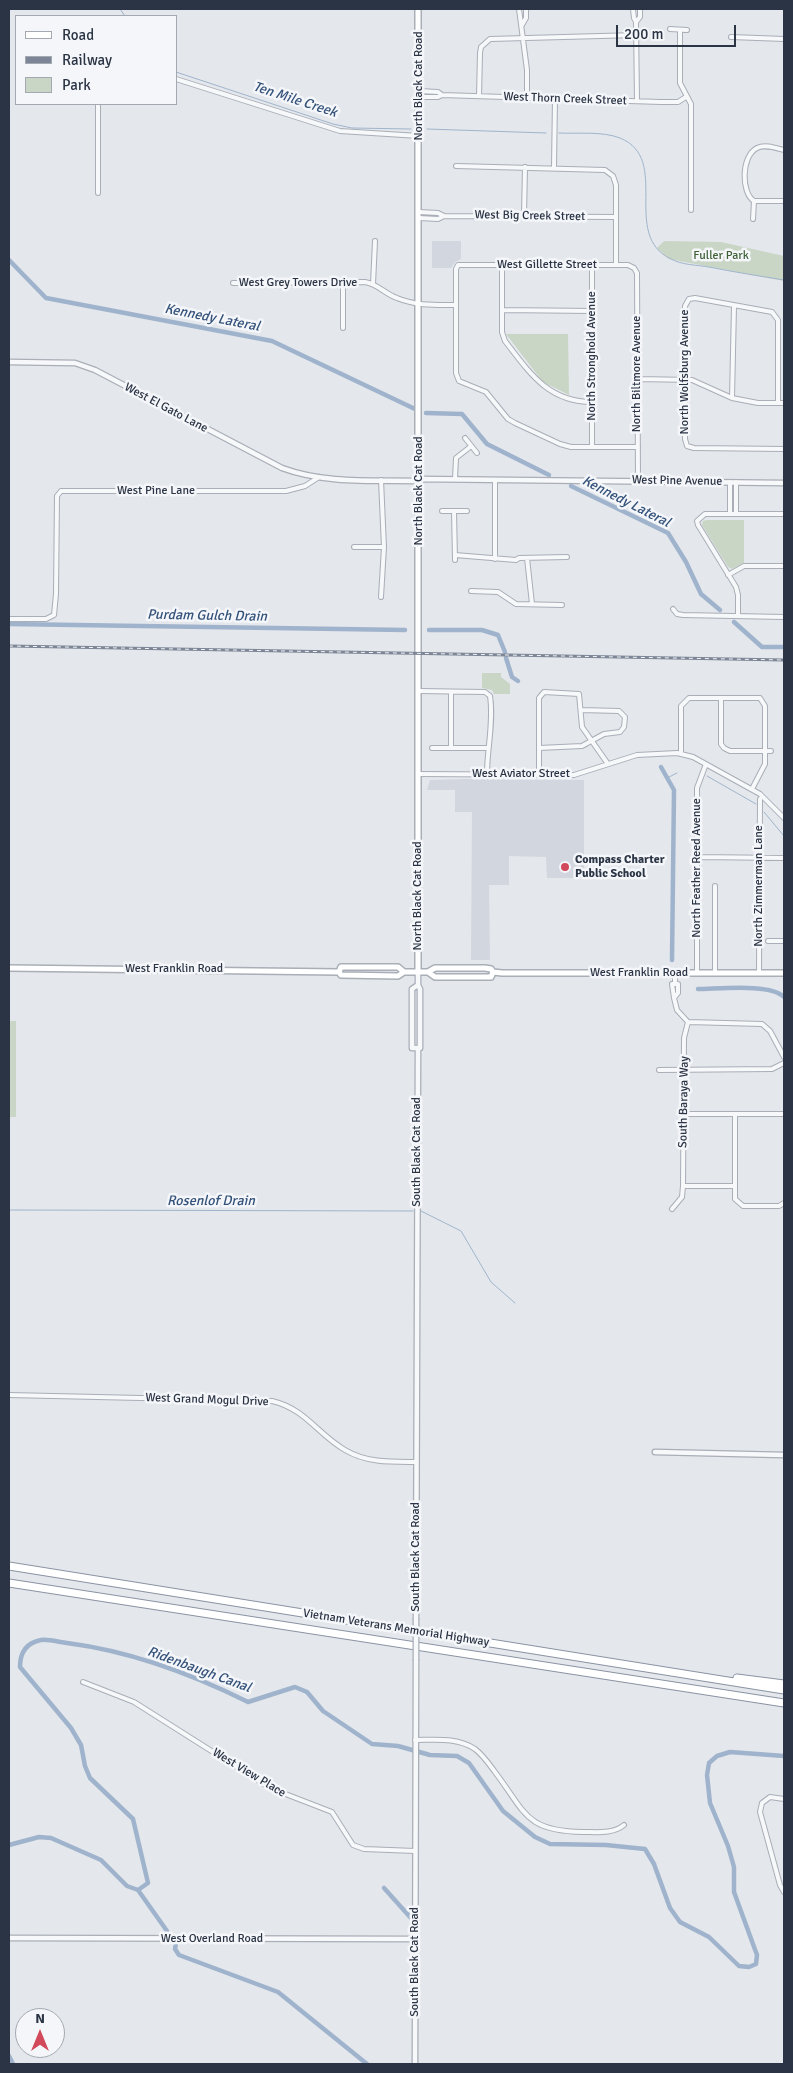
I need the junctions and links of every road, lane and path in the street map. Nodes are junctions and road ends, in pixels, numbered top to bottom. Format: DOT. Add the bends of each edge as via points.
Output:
graph roads {
  1 [pos="418,9"];
  2 [pos="519,9"];
  3 [pos="526,9"];
  4 [pos="633,9"];
  5 [pos="640,9"];
  6 [pos="636,22"];
  7 [pos="522,24"];
  8 [pos="670,30"];
  9 [pos="680,30"];
  10 [pos="688,30"];
  11 [pos="636,35"];
  12 [pos="524,36"];
  13 [pos="731,37"];
  14 [pos="784,39"];
  15 [pos="178,80"];
  16 [pos="419,94"];
  17 [pos="479,96"];
  18 [pos="527,98"];
  19 [pos="686,98"];
  20 [pos="554,99"];
  21 [pos="638,101"];
  22 [pos="98,105"];
  23 [pos="419,136"];
  24 [pos="784,150"];
  25 [pos="456,166"];
  26 [pos="525,167"];
  27 [pos="554,167"];
  28 [pos="98,193"];
  29 [pos="754,202"];
  30 [pos="784,202"];
  31 [pos="691,210"];
  32 [pos="419,212"];
  33 [pos="444,216"];
  34 [pos="524,216"];
  35 [pos="616,217"];
  36 [pos="419,218"];
  37 [pos="753,219"];
  38 [pos="375,241"];
  39 [pos="502,264"];
  40 [pos="592,265"];
  41 [pos="616,265"];
  42 [pos="634,268"];
  43 [pos="343,282"];
  44 [pos="233,283"];
  45 [pos="372,284"];
  46 [pos="418,304"];
  47 [pos="456,305"];
  48 [pos="734,306"];
  49 [pos="502,310"];
  50 [pos="592,311"];
  51 [pos="343,328"];
  52 [pos="9,362"];
  53 [pos="638,379"];
  54 [pos="685,380"];
  55 [pos="732,398"];
  56 [pos="592,402"];
  57 [pos="778,403"];
  58 [pos="784,403"];
  59 [pos="465,438"];
  60 [pos="470,447"];
  61 [pos="592,447"];
  62 [pos="638,448"];
  63 [pos="784,449"];
  64 [pos="477,453"];
  65 [pos="319,477"];
  66 [pos="455,479"];
  67 [pos="381,480"];
  68 [pos="419,480"];
  69 [pos="495,480"];
  70 [pos="638,481"];
  71 [pos="730,482"];
  72 [pos="736,482"];
  73 [pos="784,483"];
  74 [pos="442,511"];
  75 [pos="454,511"];
  76 [pos="467,511"];
  77 [pos="730,514"];
  78 [pos="736,514"];
  79 [pos="784,514"];
  80 [pos="354,547"];
  81 [pos="384,547"];
  82 [pos="567,557"];
  83 [pos="527,558"];
  84 [pos="495,559"];
  85 [pos="784,566"];
  86 [pos="728,575"];
  87 [pos="471,591"];
  88 [pos="381,597"];
  89 [pos="532,604"];
  90 [pos="562,605"];
  91 [pos="673,609"];
  92 [pos="738,616"];
  93 [pos="784,617"];
  94 [pos="9,618"];
  95 [pos="418,691"];
  96 [pos="451,692"];
  97 [pos="721,698"];
  98 [pos="581,710"];
  99 [pos="592,742"];
  100 [pos="432,748"];
  101 [pos="451,748"];
  102 [pos="488,748"];
  103 [pos="539,748"];
  104 [pos="765,751"];
  105 [pos="771,751"];
  106 [pos="681,754"];
  107 [pos="608,764"];
  108 [pos="706,764"];
  109 [pos="418,774"];
  110 [pos="487,774"];
  111 [pos="539,774"];
  112 [pos="752,789"];
  113 [pos="760,799"];
  114 [pos="784,818"];
  115 [pos="698,857"];
  116 [pos="760,858"];
  117 [pos="784,858"];
  118 [pos="715,886"];
  119 [pos="768,941"];
  120 [pos="784,941"];
  121 [pos="9,968"];
  122 [pos="340,972"];
  123 [pos="404,972"];
  124 [pos="418,972"];
  125 [pos="428,972"];
  126 [pos="493,972"];
  127 [pos="675,973"];
  128 [pos="697,973"];
  129 [pos="715,973"];
  130 [pos="759,973"];
  131 [pos="784,974"];
  132 [pos="418,985"];
  133 [pos="688,1022"];
  134 [pos="418,1049"];
  135 [pos="784,1056"];
  136 [pos="784,1064"];
  137 [pos="659,1070"];
  138 [pos="684,1070"];
  139 [pos="684,1114"];
  140 [pos="735,1114"];
  141 [pos="784,1114"];
  142 [pos="683,1186"];
  143 [pos="735,1186"];
  144 [pos="784,1203"];
  145 [pos="672,1208"];
  146 [pos="9,1395"];
  147 [pos="654,1452"];
  148 [pos="784,1455"];
  149 [pos="416,1462"];
  150 [pos="9,1566"];
  151 [pos="9,1583"];
  152 [pos="627,1666"];
  153 [pos="83,1682"];
  154 [pos="784,1684"];
  155 [pos="784,1690"];
  156 [pos="784,1703"];
  157 [pos="415,1740"];
  158 [pos="784,1799"];
  159 [pos="624,1825"];
  160 [pos="415,1851"];
  161 [pos="784,1892"];
  162 [pos="9,1938"];
  163 [pos="414,1939"];
  164 [pos="415,2064"];
  1 -- 16 [label="main road, North Black Cat Road"];
  2 -- 7 [label="street"];
  3 -- 7 [label="street"];
  4 -- 6 [label="street"];
  5 -- 6 [label="street"];
  6 -- 11 [label="street"];
  7 -- 12 [label="street"];
  8 -- 9 [label="street"];
  9 -- 10 [label="street"];
  9 -- 19 [label="street" via="680,79"];
  11 -- 12 [label="street"];
  11 -- 21 [label="street"];
  12 -- 17 [label="street" via="495,37 485,42 480,53"];
  12 -- 18 [label="street"];
  13 -- 14 [label="street"];
  15 -- 23 [label="street" via="340,131"];
  16 -- 17 [label="street, West Thorn Creek Street" via="438,92 442,95"];
  16 -- 23 [label="main road, North Black Cat Road"];
  17 -- 18 [label="street, West Thorn Creek Street"];
  18 -- 20 [label="street, West Thorn Creek Street"];
  19 -- 21 [label="street, West Thorn Creek Street" via="678,102"];
  19 -- 31 [label="street" via="691,104"];
  20 -- 21 [label="street, West Thorn Creek Street"];
  20 -- 27 [label="street"];
  22 -- 28 [label="street"];
  23 -- 32 [label="main road, North Black Cat Road"];
  24 -- 29 [label="street" via="764,146 749,156 746,164 747,195"];
  25 -- 26 [label="street"];
  26 -- 27 [label="street"];
  26 -- 34 [label="street"];
  27 -- 35 [label="street" via="601,169 610,174 616,184"];
  29 -- 30 [label="street"];
  29 -- 37 [label="street"];
  32 -- 33 [label="street, West Big Creek Street" via="438,212"];
  32 -- 36 [label="main road, North Black Cat Road"];
  33 -- 34 [label="street, West Big Creek Street"];
  33 -- 36 [label="street, West Big Creek Street"];
  34 -- 35 [label="street, West Big Creek Street"];
  35 -- 41 [label="street"];
  36 -- 46 [label="main road, North Black Cat Road"];
  38 -- 45 [label="street"];
  39 -- 40 [label="street, West Gillette Street"];
  39 -- 47 [label="street, West Gillette Street" via="458,265"];
  39 -- 49 [label="street"];
  40 -- 41 [label="street, West Gillette Street"];
  40 -- 50 [label="street, North Stronghold Avenue"];
  41 -- 42 [label="street, West Gillette Street"];
  42 -- 53 [label="street, North Biltmore Avenue" via="637,273"];
  43 -- 44 [label="street, West Grey Towers Drive"];
  43 -- 45 [label="street, West Grey Towers Drive"];
  43 -- 51 [label="street"];
  45 -- 46 [label="street, West Grey Towers Drive" via="395,298"];
  46 -- 47 [label="street, West Grey Towers Drive"];
  46 -- 68 [label="main road, North Black Cat Road"];
  47 -- 61 [label="street" via="456,373 459,381 486,392 508,419 521,426 560,444"];
  48 -- 54 [label="street, North Wolfsburg Avenue" via="689,299 685,306"];
  48 -- 55 [label="street"];
  48 -- 57 [label="street" via="772,312 778,320"];
  49 -- 50 [label="street"];
  49 -- 56 [label="street" via="505,341 536,381 573,401"];
  50 -- 56 [label="street, North Stronghold Avenue"];
  52 -- 65 [label="street, West El Gato Lane" via="82,365 282,468 303,476"];
  53 -- 54 [label="street"];
  53 -- 62 [label="street, North Biltmore Avenue"];
  54 -- 55 [label="street"];
  54 -- 63 [label="street, North Wolfsburg Avenue" via="687,446"];
  55 -- 57 [label="street"];
  56 -- 61 [label="street, North Stronghold Avenue"];
  57 -- 58 [label="street"];
  59 -- 60 [label="street"];
  60 -- 64 [label="street"];
  60 -- 66 [label="street" via="456,458"];
  61 -- 62 [label="street"];
  62 -- 70 [label="street, North Biltmore Avenue"];
  65 -- 67 [label="street"];
  65 -- 94 [label="street, West Pine Lane" via="306,486 286,492 61,491 57,496 54,615 46,619"];
  66 -- 68 [label="street, West Pine Avenue"];
  66 -- 69 [label="street, West Pine Avenue"];
  67 -- 68 [label="street"];
  67 -- 81 [label="street"];
  68 -- 95 [label="main road, North Black Cat Road"];
  69 -- 70 [label="street, West Pine Avenue"];
  69 -- 84 [label="street"];
  70 -- 71 [label="street, West Pine Avenue"];
  71 -- 72 [label="street, West Pine Avenue"];
  71 -- 77 [label="street"];
  72 -- 73 [label="street, West Pine Avenue"];
  72 -- 78 [label="street"];
  74 -- 75 [label="street"];
  75 -- 76 [label="street"];
  75 -- 84 [label="street" via="455,557"];
  77 -- 78 [label="street"];
  77 -- 86 [label="street" via="705,514 699,518 698,525"];
  78 -- 79 [label="street"];
  80 -- 81 [label="street"];
  81 -- 88 [label="street"];
  82 -- 83 [label="street"];
  83 -- 84 [label="street"];
  83 -- 89 [label="street"];
  85 -- 86 [label="street" via="744,566"];
  86 -- 92 [label="street" via="738,591"];
  87 -- 89 [label="street" via="498,592 516,604"];
  89 -- 90 [label="street"];
  91 -- 92 [label="street" via="683,615"];
  92 -- 93 [label="street"];
  95 -- 96 [label="street"];
  95 -- 109 [label="main road, North Black Cat Road"];
  96 -- 101 [label="street"];
  96 -- 102 [label="street" via="488,694"];
  97 -- 104 [label="street" via="721,744 724,748 730,751"];
  97 -- 104 [label="street" via="763,700 766,706"];
  97 -- 106 [label="street" via="689,698 684,701 681,706"];
  98 -- 99 [label="street" via="582,727"];
  98 -- 99 [label="street" via="617,711 625,718 620,732 604,734"];
  98 -- 103 [label="street" via="579,694 542,694 539,698"];
  99 -- 103 [label="street" via="576,748"];
  99 -- 107 [label="street"];
  100 -- 101 [label="street"];
  101 -- 102 [label="street"];
  102 -- 110 [label="street"];
  103 -- 111 [label="street"];
  104 -- 105 [label="street"];
  104 -- 112 [label="street" via="764,768"];
  106 -- 107 [label="street, West Aviator Street" via="637,755"];
  106 -- 108 [label="street"];
  107 -- 111 [label="street, West Aviator Street" via="574,775"];
  108 -- 112 [label="street"];
  108 -- 115 [label="street, North Feather Reed Avenue" via="698,788"];
  109 -- 110 [label="street, West Aviator Street"];
  109 -- 124 [label="main road, North Black Cat Road"];
  110 -- 111 [label="street, West Aviator Street"];
  112 -- 114 [label="street"];
  113 -- 116 [label="street, North Zimmerman Lane"];
  115 -- 116 [label="street"];
  115 -- 128 [label="street, North Feather Reed Avenue"];
  116 -- 117 [label="street"];
  116 -- 130 [label="street, North Zimmerman Lane"];
  118 -- 129 [label="street"];
  119 -- 120 [label="street"];
  121 -- 122 [label="main road, West Franklin Road"];
  122 -- 123 [label="main road, West Franklin Road" via="341,975 389,976"];
  122 -- 123 [label="main road, West Franklin Road" via="341,967 398,967"];
  123 -- 124 [label="main road, West Franklin Road"];
  124 -- 125 [label="main road, West Franklin Road"];
  124 -- 132 [label="street, South Black Cat Road"];
  125 -- 126 [label="main road, West Franklin Road" via="435,968 465,968 491,969"];
  125 -- 126 [label="main road, West Franklin Road" via="435,977 492,977"];
  126 -- 127 [label="main road, West Franklin Road"];
  127 -- 128 [label="main road, West Franklin Road"];
  127 -- 133 [label="street" via="675,984 672,984 677,1010"];
  128 -- 129 [label="main road, West Franklin Road"];
  129 -- 130 [label="main road, West Franklin Road"];
  130 -- 131 [label="main road, West Franklin Road"];
  132 -- 134 [label="street, South Black Cat Road"];
  132 -- 134 [label="street, South Black Cat Road" via="412,989 412,1048"];
  133 -- 135 [label="street" via="755,1023 767,1028"];
  133 -- 138 [label="street, South Baraya Way" via="684,1038"];
  134 -- 149 [label="street, South Black Cat Road"];
  136 -- 138 [label="street" via="772,1069"];
  137 -- 138 [label="street"];
  138 -- 139 [label="street, South Baraya Way"];
  139 -- 140 [label="street"];
  139 -- 142 [label="street, South Baraya Way"];
  140 -- 141 [label="street"];
  140 -- 143 [label="street"];
  142 -- 143 [label="street"];
  142 -- 145 [label="street, South Baraya Way" via="682,1197"];
  143 -- 144 [label="street" via="737,1202 743,1206 779,1206"];
  146 -- 149 [label="street, West Grand Mogul Drive" via="272,1401 299,1412 334,1443 355,1455 378,1462"];
  147 -- 148 [label="street"];
  149 -- 157 [label="street, South Black Cat Road, bridge"];
  150 -- 152 [label="highway, Vietnam Veterans Memorial Highway"];
  151 -- 156 [label="highway, Vietnam Veterans Memorial Highway"];
  152 -- 154 [label="highway"];
  152 -- 155 [label="highway, Vietnam Veterans Memorial Highway"];
  153 -- 160 [label="street, West View Place" via="134,1702 270,1788 332,1812 353,1846"];
  157 -- 159 [label="street" via="454,1741 474,1749 502,1781 520,1810 542,1827 600,1832 616,1830"];
  157 -- 160 [label="street, South Black Cat Road"];
  158 -- 161 [label="street" via="770,1797 762,1803 760,1812"];
  160 -- 163 [label="street, South Black Cat Road"];
  162 -- 163 [label="street, West Overland Road"];
  163 -- 164 [label="street, South Black Cat Road"];
}
